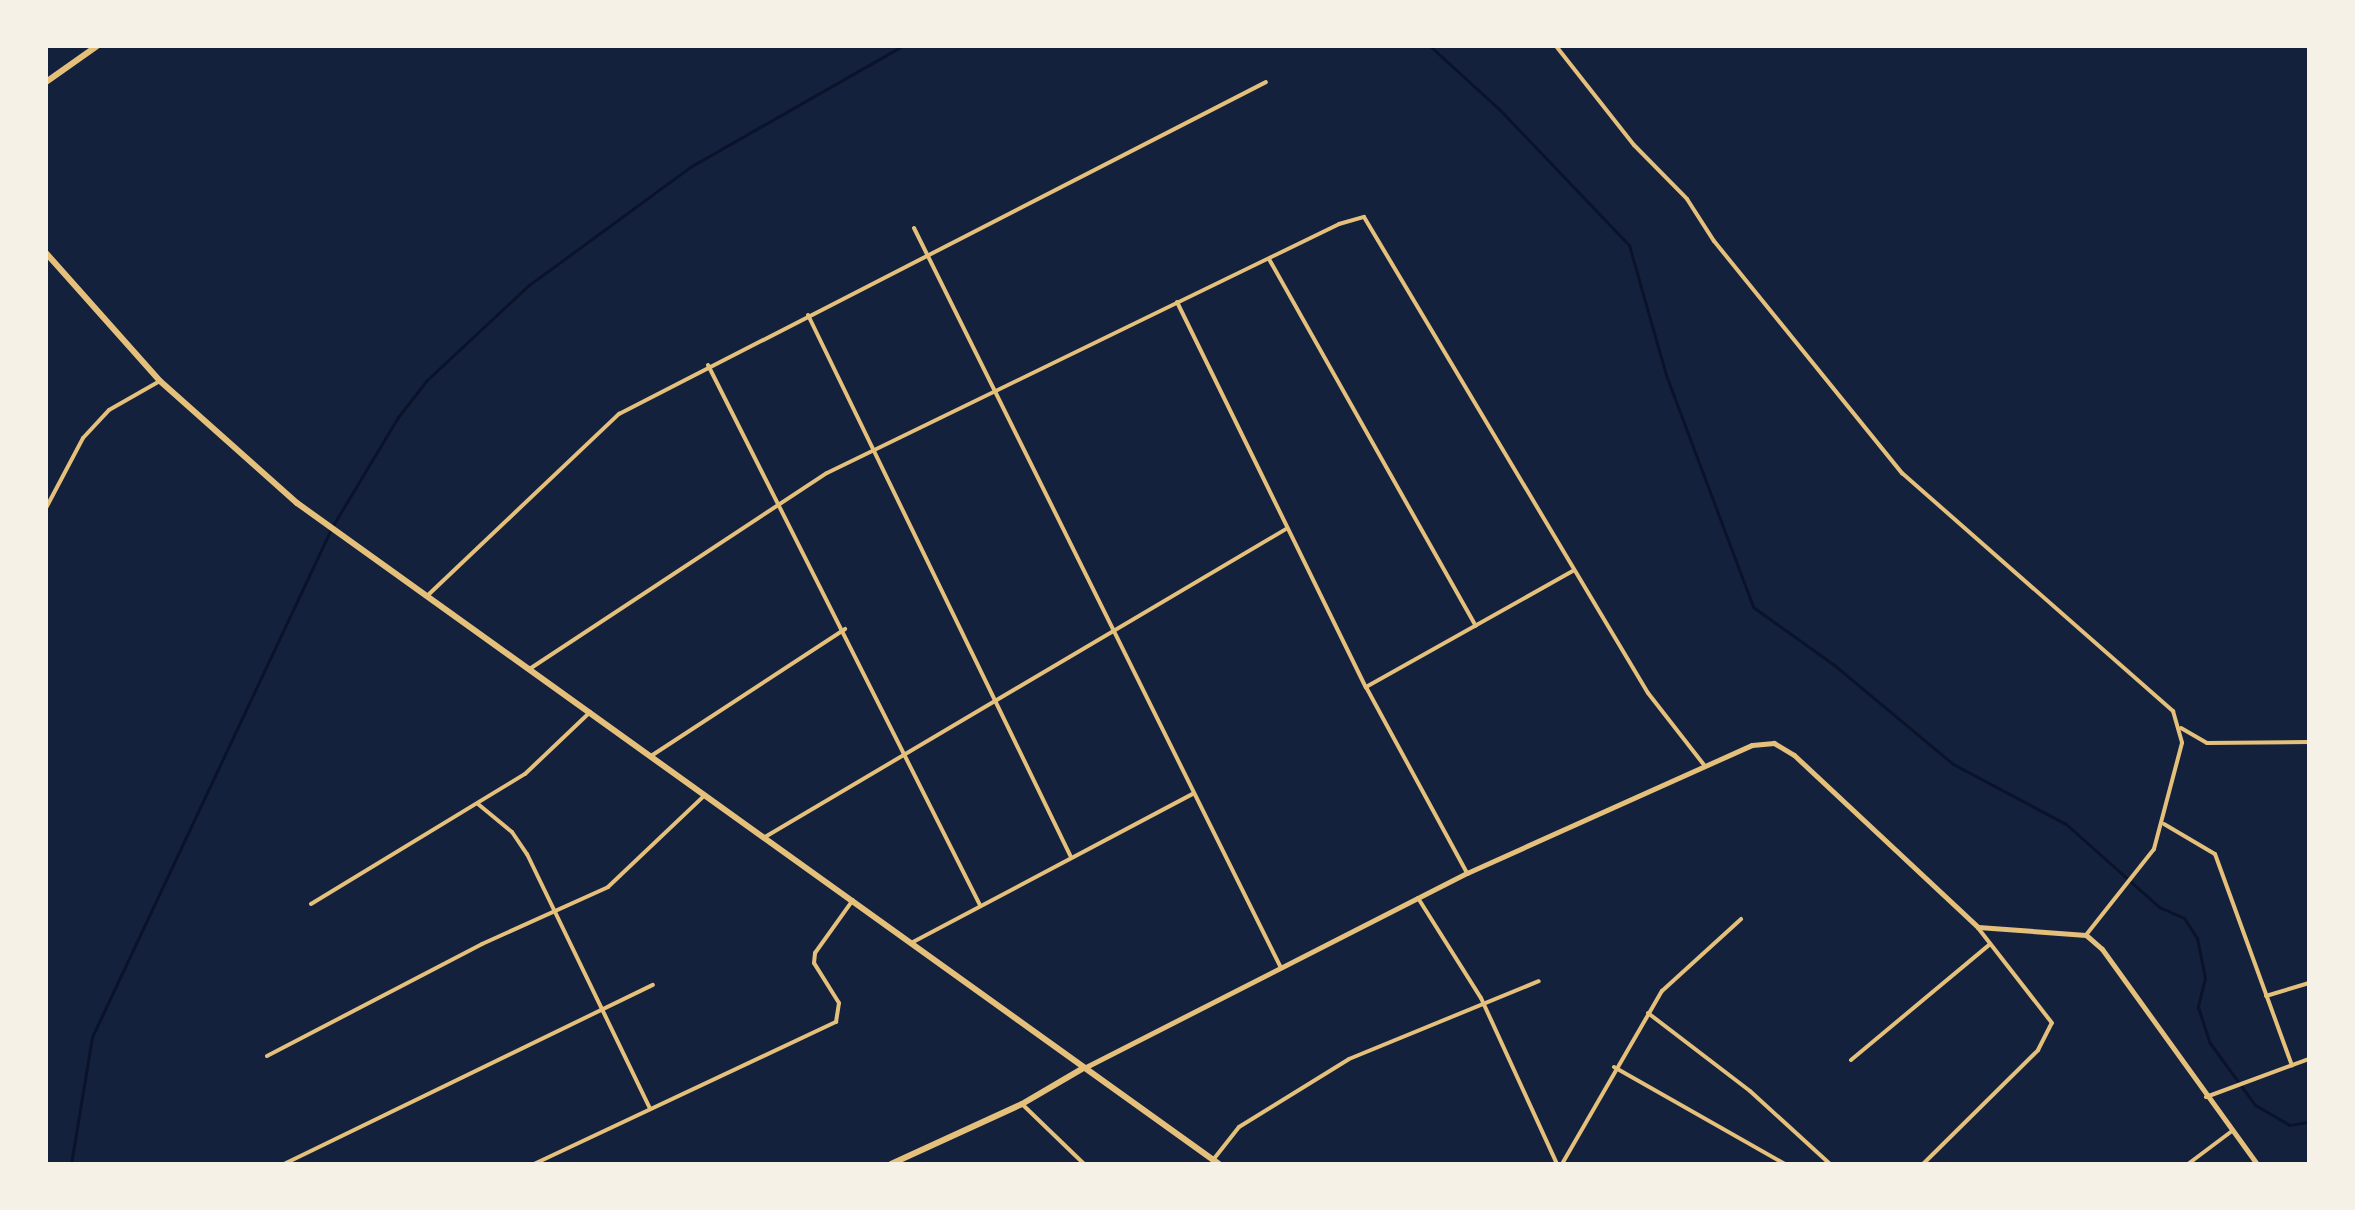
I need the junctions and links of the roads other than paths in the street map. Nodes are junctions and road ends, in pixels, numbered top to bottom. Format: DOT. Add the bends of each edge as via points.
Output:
graph roads {
  1 [pos="97,46"];
  2 [pos="1556,46"];
  3 [pos="46,82"];
  4 [pos="1266,82"];
  5 [pos="914,228"];
  6 [pos="46,253"];
  7 [pos="928,255"];
  8 [pos="1269,259"];
  9 [pos="1177,302"];
  10 [pos="808,315"];
  11 [pos="708,365"];
  12 [pos="160,381"];
  13 [pos="996,390"];
  14 [pos="871,452"];
  15 [pos="779,500"];
  16 [pos="46,508"];
  17 [pos="1287,529"];
  18 [pos="1573,571"];
  19 [pos="427,596"];
  20 [pos="1476,626"];
  21 [pos="845,629"];
  22 [pos="1114,631"];
  23 [pos="531,668"];
  24 [pos="1366,687"];
  25 [pos="994,701"];
  26 [pos="590,712"];
  27 [pos="2181,728"];
  28 [pos="2309,742"];
  29 [pos="907,753"];
  30 [pos="651,756"];
  31 [pos="1704,765"];
  32 [pos="1192,794"];
  33 [pos="704,796"];
  34 [pos="478,804"];
  35 [pos="2164,824"];
  36 [pos="765,837"];
  37 [pos="1071,857"];
  38 [pos="1467,873"];
  39 [pos="1418,898"];
  40 [pos="853,900"];
  41 [pos="311,904"];
  42 [pos="980,905"];
  43 [pos="557,909"];
  44 [pos="1741,919"];
  45 [pos="1978,927"];
  46 [pos="2086,935"];
  47 [pos="913,942"];
  48 [pos="1990,944"];
  49 [pos="1281,968"];
  50 [pos="1539,981"];
  51 [pos="2309,983"];
  52 [pos="653,985"];
  53 [pos="2266,996"];
  54 [pos="1482,1000"];
  55 [pos="603,1009"];
  56 [pos="1648,1013"];
  57 [pos="267,1056"];
  58 [pos="2309,1059"];
  59 [pos="1851,1060"];
  60 [pos="2292,1065"];
  61 [pos="1614,1067"];
  62 [pos="1082,1069"];
  63 [pos="2206,1097"];
  64 [pos="1022,1104"];
  65 [pos="650,1109"];
  66 [pos="2232,1131"];
  67 [pos="910,1161"];
  68 [pos="1216,1162"];
  69 [pos="284,1164"];
  70 [pos="534,1164"];
  71 [pos="891,1164"];
  72 [pos="1084,1164"];
  73 [pos="1559,1164"];
  74 [pos="1785,1164"];
  75 [pos="1830,1164"];
  76 [pos="1923,1164"];
  77 [pos="2188,1164"];
  78 [pos="2257,1164"];
  1 -- 3 [label="main road"];
  2 -- 27 [label="street" via="1634,145 1687,199 1714,241 1902,473 2173,711"];
  4 -- 7 [label="street"];
  5 -- 7 [label="street"];
  6 -- 12 [label="main road"];
  7 -- 10 [label="street"];
  7 -- 13 [label="street"];
  8 -- 9 [label="street"];
  8 -- 18 [label="street" via="1364,217"];
  8 -- 20 [label="street"];
  9 -- 13 [label="street"];
  9 -- 17 [label="street"];
  10 -- 11 [label="street"];
  10 -- 14 [label="street"];
  11 -- 15 [label="street"];
  11 -- 19 [label="street" via="619,414"];
  12 -- 16 [label="street" via="100,419 83,438"];
  12 -- 19 [label="main road" via="297,503"];
  13 -- 14 [label="street"];
  13 -- 22 [label="street"];
  14 -- 15 [label="street"];
  14 -- 25 [label="street"];
  15 -- 21 [label="street"];
  15 -- 23 [label="street"];
  17 -- 22 [label="street"];
  17 -- 24 [label="street"];
  18 -- 20 [label="street"];
  18 -- 31 [label="street" via="1648,693"];
  19 -- 23 [label="main road"];
  20 -- 24 [label="street"];
  21 -- 29 [label="street"];
  21 -- 30 [label="street"];
  22 -- 25 [label="street"];
  22 -- 32 [label="street"];
  23 -- 26 [label="main road"];
  24 -- 38 [label="street"];
  25 -- 29 [label="street"];
  25 -- 37 [label="street"];
  26 -- 30 [label="main road"];
  26 -- 34 [label="street" via="525,774"];
  27 -- 28 [label="street" via="2207,743"];
  27 -- 35 [label="street"];
  29 -- 36 [label="street"];
  29 -- 42 [label="street"];
  30 -- 33 [label="main road"];
  31 -- 38 [label="street"];
  31 -- 45 [label="street" via="1752,745 1783,747"];
  32 -- 37 [label="street"];
  32 -- 49 [label="street"];
  33 -- 36 [label="main road"];
  33 -- 43 [label="street" via="608,887"];
  34 -- 41 [label="street"];
  34 -- 43 [label="street" via="512,832"];
  35 -- 46 [label="street" via="2141,872"];
  35 -- 53 [label="street" via="2215,854"];
  36 -- 40 [label="main road"];
  37 -- 42 [label="street"];
  38 -- 39 [label="street"];
  39 -- 49 [label="street"];
  39 -- 54 [label="street"];
  40 -- 47 [label="main road"];
  40 -- 65 [label="street" via="815,953 817,973 839,1003 836,1022"];
  42 -- 47 [label="street"];
  43 -- 55 [label="street"];
  43 -- 57 [label="street"];
  44 -- 56 [label="street" via="1662,991"];
  45 -- 46 [label="street"];
  45 -- 48 [label="street"];
  46 -- 63 [label="street" via="2102,949"];
  47 -- 62 [label="main road"];
  48 -- 59 [label="street"];
  48 -- 76 [label="street" via="2052,1023 2048,1039"];
  49 -- 62 [label="street"];
  50 -- 54 [label="street"];
  51 -- 53 [label="street"];
  52 -- 55 [label="street"];
  53 -- 60 [label="street"];
  54 -- 68 [label="street" via="1349,1059 1239,1127"];
  54 -- 73 [label="street"];
  55 -- 65 [label="street"];
  55 -- 69 [label="street"];
  56 -- 61 [label="street"];
  56 -- 75 [label="street" via="1750,1091"];
  58 -- 60 [label="street"];
  60 -- 63 [label="street"];
  61 -- 73 [label="street"];
  61 -- 74 [label="street"];
  62 -- 64 [label="main road"];
  62 -- 68 [label="main road"];
  63 -- 66 [label="street"];
  64 -- 67 [label="main road"];
  64 -- 72 [label="street"];
  65 -- 70 [label="street"];
  66 -- 77 [label="street"];
  66 -- 78 [label="street"];
  67 -- 71 [label="main road"];
}
